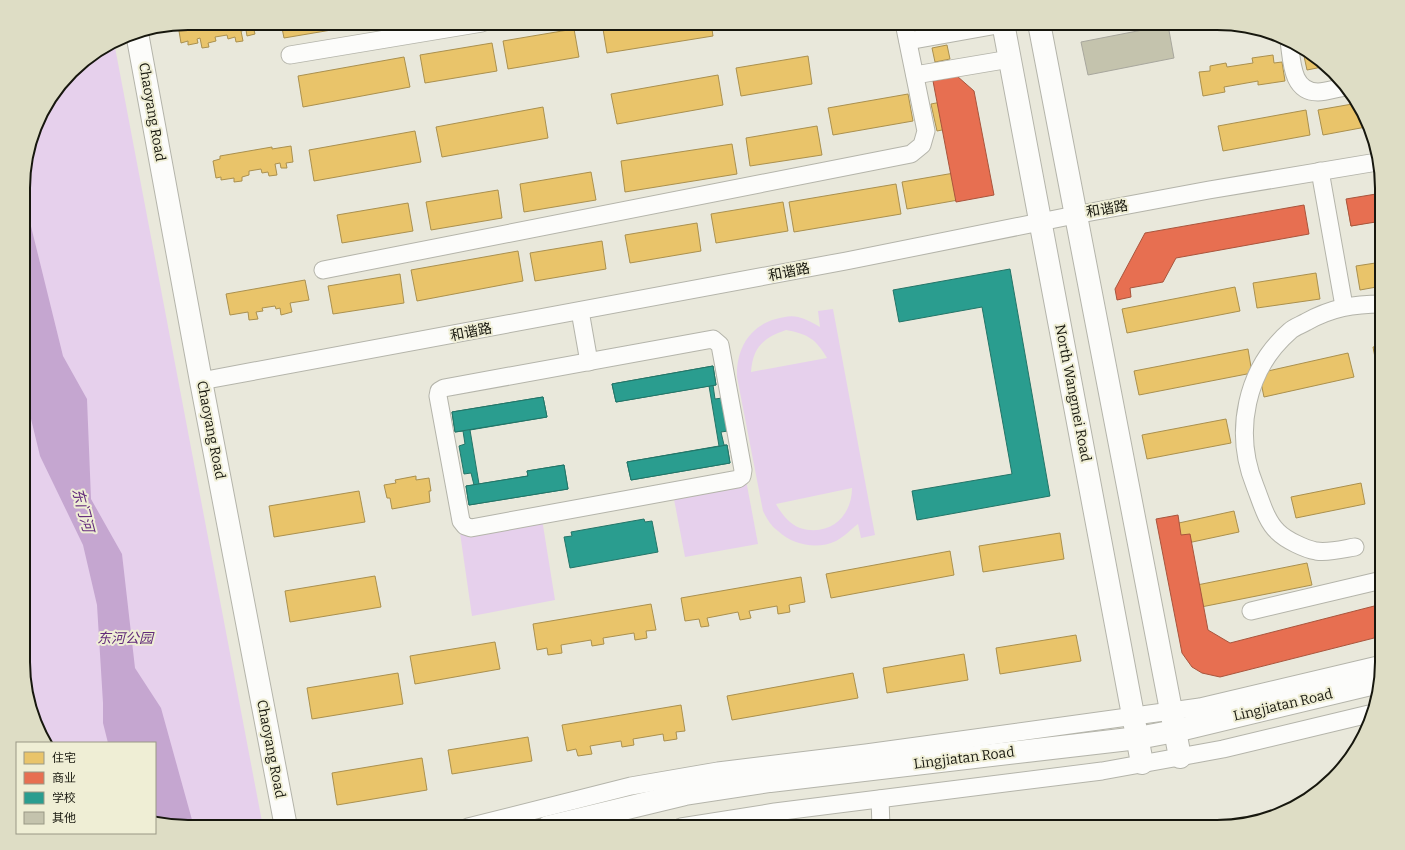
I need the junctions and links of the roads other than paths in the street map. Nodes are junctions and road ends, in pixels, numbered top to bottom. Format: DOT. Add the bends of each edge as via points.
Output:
graph roads {
  1 [pos="440,30"];
  2 [pos="906,30"];
  3 [pos="969,30"];
  4 [pos="1004,30"];
  5 [pos="1040,30"];
  6 [pos="138,38"];
  7 [pos="908,41"];
  8 [pos="1290,48"];
  9 [pos="290,55"];
  10 [pos="1010,59"];
  11 [pos="915,75"];
  12 [pos="1339,88"];
  13 [pos="1373,163"];
  14 [pos="1320,171"];
  15 [pos="1075,215"];
  16 [pos="1041,221"];
  17 [pos="323,270"];
  18 [pos="1375,304"];
  19 [pos="1344,306"];
  20 [pos="580,311"];
  21 [pos="589,362"];
  22 [pos="201,381"];
  23 [pos="1355,547"];
  24 [pos="1375,582"];
  25 [pos="1251,611"];
  26 [pos="1375,666"];
  27 [pos="1374,683"];
  28 [pos="1371,698"];
  29 [pos="1366,715"];
  30 [pos="1134,716"];
  31 [pos="1176,736"];
  32 [pos="1140,751"];
  33 [pos="880,799"];
  34 [pos="285,820"];
  35 [pos="496,820"];
  36 [pos="577,820"];
  37 [pos="637,820"];
  38 [pos="725,820"];
  39 [pos="881,820"];
  1 -- 9 [label="street"];
  2 -- 7 [label="street"];
  3 -- 7 [label="street"];
  4 -- 10 [label="main road, North Wangmei Road"];
  5 -- 15 [label="main road"];
  6 -- 22 [label="main road, Chaoyang Road"];
  7 -- 11 [label="street"];
  8 -- 12 [label="street" via="1294,77 1304,88 1317,92"];
  10 -- 11 [label="street"];
  10 -- 16 [label="main road, North Wangmei Road"];
  11 -- 17 [label="street" via="926,131 922,145 910,154"];
  13 -- 14 [label="street, 和谐路"];
  14 -- 15 [label="street, 和谐路"];
  14 -- 19 [label="street"];
  15 -- 16 [label="street, 和谐路"];
  15 -- 31 [label="main road"];
  16 -- 20 [label="street, 和谐路"];
  16 -- 30 [label="main road, North Wangmei Road"];
  18 -- 19 [label="street"];
  19 -- 23 [label="street" via="1316,316 1291,330 1270,351 1253,381 1244,425 1251,478 1269,519 1278,532 1294,543 1316,551"];
  20 -- 21 [label="street"];
  20 -- 22 [label="street, 和谐路"];
  21 -- 21 [label="street" via="439,391 461,521 465,526 471,528 535,517 738,479 742,476 743,470 718,342 713,339"];
  22 -- 34 [label="main road, Chaoyang Road"];
  24 -- 25 [label="street"];
  26 -- 31 [label="street" via="1200,707"];
  27 -- 31 [label="main road, Lingjiatan Road"];
  28 -- 31 [label="main road, Lingjiatan Road"];
  29 -- 31 [label="street" via="1223,749"];
  30 -- 31 [label="street"];
  30 -- 32 [label="main road, North Wangmei Road"];
  30 -- 35 [label="street" via="718,771 631,786"];
  31 -- 32 [label="main road, Lingjiatan Road"];
  32 -- 33 [label="street" via="1094,772"];
  32 -- 36 [label="main road, Lingjiatan Road" via="770,781 685,794"];
  32 -- 37 [label="main road, Lingjiatan Road" via="772,795 688,808"];
  33 -- 38 [label="street"];
  33 -- 39 [label="street"];
}
